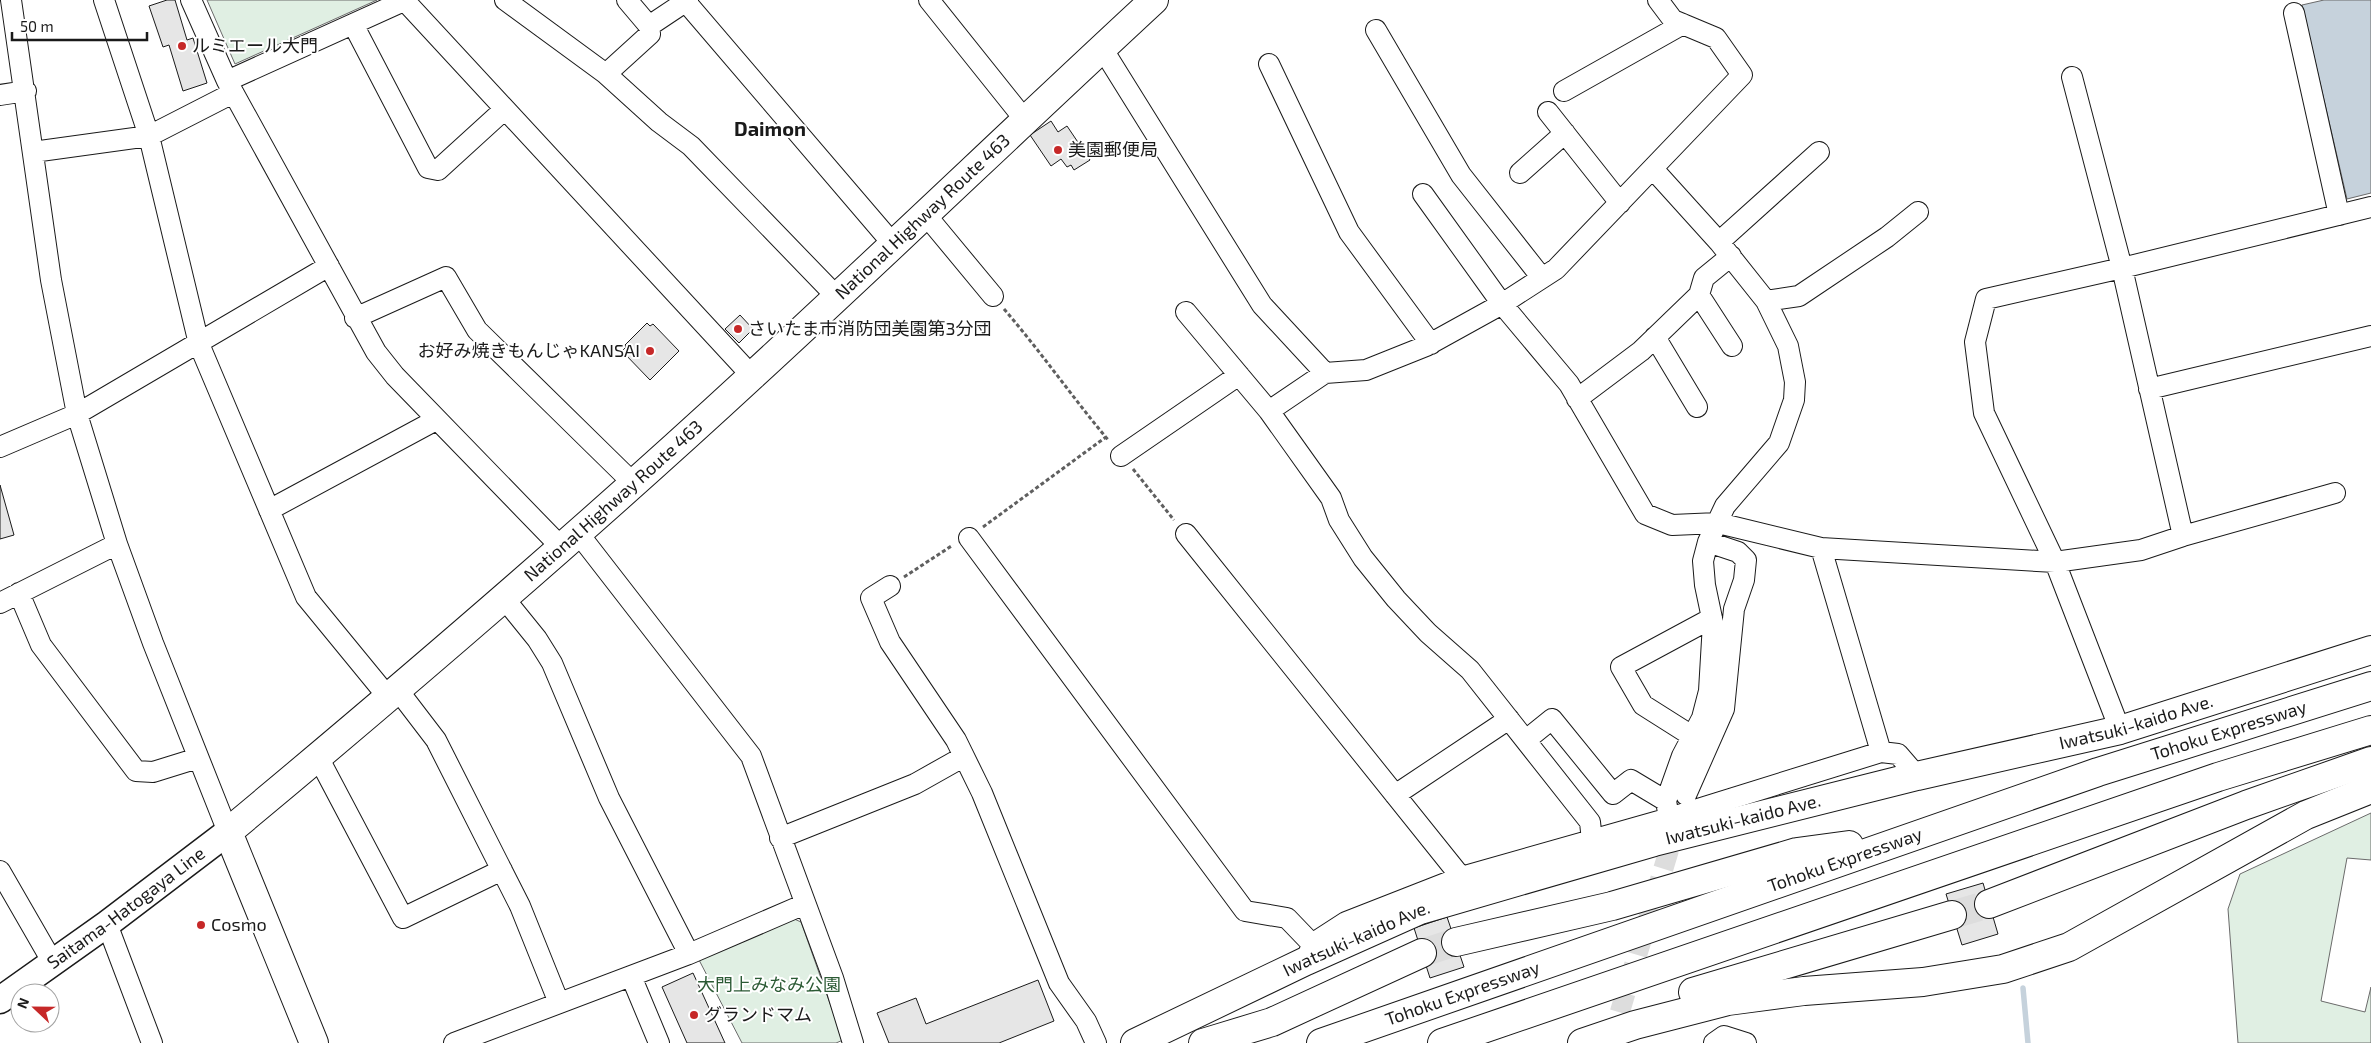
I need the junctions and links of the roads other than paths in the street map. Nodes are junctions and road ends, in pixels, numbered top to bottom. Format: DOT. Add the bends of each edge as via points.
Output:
graph roads {
  1 [pos="11,0"];
  2 [pos="104,0"];
  3 [pos="191,0"];
  4 [pos="505,0"];
  5 [pos="626,0"];
  6 [pos="929,0"];
  7 [pos="1154,0"];
  8 [pos="1658,0"];
  9 [pos="406,1"];
  10 [pos="687,1"];
  11 [pos="2294,13"];
  12 [pos="353,24"];
  13 [pos="1683,24"];
  14 [pos="649,26"];
  15 [pos="1376,30"];
  16 [pos="1102,48"];
  17 [pos="1269,64"];
  18 [pos="606,74"];
  19 [pos="2072,77"];
  20 [pos="230,87"];
  21 [pos="26,91"];
  22 [pos="1564,91"];
  23 [pos="0,95"];
  24 [pos="505,109"];
  25 [pos="1548,112"];
  26 [pos="1025,120"];
  27 [pos="1565,133"];
  28 [pos="149,136"];
  29 [pos="33,152"];
  30 [pos="1819,152"];
  31 [pos="1653,169"];
  32 [pos="1520,173"];
  33 [pos="1423,194"];
  34 [pos="1620,203"];
  35 [pos="2371,207"];
  36 [pos="1918,212"];
  37 [pos="925,214"];
  38 [pos="2339,215"];
  39 [pos="893,244"];
  40 [pos="1725,249"];
  41 [pos="329,266"];
  42 [pos="2122,268"];
  43 [pos="1542,278"];
  44 [pos="1699,295"];
  45 [pos="837,296"];
  46 [pos="993,296"];
  47 [pos="1766,301"];
  48 [pos="1502,304"];
  49 [pos="1186,312"];
  50 [pos="355,318"];
  51 [pos="2371,336"];
  52 [pos="1655,337"];
  53 [pos="199,344"];
  54 [pos="1431,344"];
  55 [pos="1732,346"];
  56 [pos="1325,372"];
  57 [pos="1239,375"];
  58 [pos="752,376"];
  59 [pos="2149,389"];
  60 [pos="1577,398"];
  61 [pos="1697,407"];
  62 [pos="1269,411"];
  63 [pos="77,414"];
  64 [pos="436,420"];
  65 [pos="0,447"];
  66 [pos="1122,456"];
  67 [pos="633,483"];
  68 [pos="2336,493"];
  69 [pos="269,510"];
  70 [pos="1718,523"];
  71 [pos="1186,534"];
  72 [pos="2183,536"];
  73 [pos="969,538"];
  74 [pos="569,540"];
  75 [pos="1708,542"];
  76 [pos="117,544"];
  77 [pos="1821,548"];
  78 [pos="2055,562"];
  79 [pos="890,586"];
  80 [pos="19,593"];
  81 [pos="504,597"];
  82 [pos="0,603"];
  83 [pos="1712,618"];
  84 [pos="2371,650"];
  85 [pos="2371,686"];
  86 [pos="392,693"];
  87 [pos="1509,719"];
  88 [pos="2120,730"];
  89 [pos="2371,730"];
  90 [pos="1692,736"];
  91 [pos="1526,740"];
  92 [pos="1880,752"];
  93 [pos="318,757"];
  94 [pos="963,757"];
  95 [pos="198,758"];
  96 [pos="2371,760"];
  97 [pos="1917,776"];
  98 [pos="2371,790"];
  99 [pos="1395,795"];
  100 [pos="1686,795"];
  101 [pos="1667,810"];
  102 [pos="228,832"];
  103 [pos="1910,837"];
  104 [pos="780,838"];
  105 [pos="1592,841"];
  106 [pos="502,870"];
  107 [pos="0,871"];
  108 [pos="1462,877"];
  109 [pos="805,904"];
  110 [pos="1989,904"];
  111 [pos="1952,915"];
  112 [pos="107,924"];
  113 [pos="1456,942"];
  114 [pos="1309,952"];
  115 [pos="1422,953"];
  116 [pos="689,954"];
  117 [pos="53,963"];
  118 [pos="631,976"];
  119 [pos="0,1000"];
  120 [pos="559,1003"];
  121 [pos="1635,1025"];
  122 [pos="152,1043"];
  123 [pos="314,1043"];
  124 [pos="454,1043"];
  125 [pos="659,1043"];
  126 [pos="854,1043"];
  127 [pos="1096,1043"];
  128 [pos="1135,1043"];
  129 [pos="1203,1043"];
  130 [pos="1321,1043"];
  131 [pos="1442,1043"];
  132 [pos="1582,1043"];
  133 [pos="1714,1043"];
  134 [pos="1746,1043"];
  1 -- 21 [label="street"];
  2 -- 28 [label="street"];
  3 -- 20 [label="street"];
  4 -- 18 [label="street"];
  5 -- 14 [label="street"];
  6 -- 26 [label="street"];
  7 -- 16 [label="highway, National Highway Route 463"];
  8 -- 13 [label="street" via="1673,20"];
  9 -- 12 [label="street"];
  9 -- 24 [label="street"];
  10 -- 14 [label="street"];
  10 -- 39 [label="street"];
  11 -- 38 [label="street"];
  12 -- 20 [label="street"];
  12 -- 24 [label="street" via="428,168 438,170"];
  13 -- 22 [label="street"];
  13 -- 31 [label="street" via="1716,38 1742,75"];
  14 -- 18 [label="street" via="650,34"];
  15 -- 43 [label="street" via="1461,175"];
  16 -- 26 [label="highway, National Highway Route 463"];
  16 -- 56 [label="street" via="1262,305"];
  17 -- 54 [label="street" via="1348,232"];
  18 -- 45 [label="street" via="708,162"];
  19 -- 42 [label="street"];
  20 -- 28 [label="street"];
  20 -- 41 [label="street"];
  21 -- 23 [label="street"];
  21 -- 29 [label="street"];
  24 -- 58 [label="street"];
  25 -- 27 [label="street"];
  26 -- 37 [label="highway, National Highway Route 463"];
  27 -- 32 [label="street"];
  27 -- 34 [label="street"];
  28 -- 29 [label="street"];
  28 -- 53 [label="street"];
  29 -- 63 [label="street" via="51,280"];
  30 -- 40 [label="street"];
  31 -- 34 [label="street"];
  31 -- 40 [label="street"];
  33 -- 48 [label="street"];
  34 -- 43 [label="street" via="1556,269"];
  35 -- 38 [label="street"];
  36 -- 47 [label="street" via="1888,237 1799,296"];
  37 -- 39 [label="highway, National Highway Route 463"];
  37 -- 46 [label="street"];
  38 -- 42 [label="street"];
  39 -- 45 [label="highway, National Highway Route 463"];
  40 -- 44 [label="street" via="1704,278"];
  40 -- 47 [label="street"];
  41 -- 50 [label="street"];
  41 -- 53 [label="street"];
  42 -- 59 [label="street"];
  42 -- 78 [label="street" via="1986,299 1975,342 1984,413"];
  43 -- 48 [label="street"];
  44 -- 52 [label="street"];
  44 -- 55 [label="street"];
  45 -- 58 [label="highway, National Highway Route 463"];
  47 -- 70 [label="street" via="1788,346 1795,382 1794,400 1779,443 1725,506"];
  48 -- 54 [label="street"];
  48 -- 60 [label="street"];
  49 -- 57 [label="street"];
  50 -- 64 [label="street" via="385,364"];
  50 -- 67 [label="street" via="446,277 477,330"];
  51 -- 59 [label="street"];
  52 -- 60 [label="street"];
  52 -- 61 [label="street"];
  53 -- 63 [label="street"];
  53 -- 69 [label="street"];
  54 -- 56 [label="street" via="1366,370"];
  56 -- 62 [label="street"];
  57 -- 62 [label="street"];
  57 -- 66 [label="street"];
  58 -- 67 [label="highway, National Highway Route 463"];
  59 -- 72 [label="street"];
  60 -- 70 [label="street" via="1645,514 1672,525"];
  62 -- 87 [label="street" via="1331,498 1339,520 1363,558 1428,633 1470,670"];
  63 -- 65 [label="street"];
  63 -- 76 [label="street"];
  64 -- 69 [label="street"];
  64 -- 74 [label="street"];
  67 -- 74 [label="highway, National Highway Route 463"];
  68 -- 72 [label="street"];
  69 -- 86 [label="street" via="306,597"];
  70 -- 75 [label="street"];
  70 -- 77 [label="street"];
  71 -- 99 [label="street"];
  72 -- 78 [label="street" via="2141,550"];
  73 -- 114 [label="street" via="1246,911 1287,918"];
  74 -- 81 [label="highway, National Highway Route 463"];
  74 -- 104 [label="street" via="751,756"];
  75 -- 83 [label="street" via="1703,561"];
  75 -- 100 [label="street" via="1738,552 1746,560 1744,580 1734,609 1724,710"];
  76 -- 80 [label="street"];
  76 -- 95 [label="street"];
  77 -- 78 [label="street"];
  77 -- 92 [label="street"];
  78 -- 88 [label="street"];
  79 -- 94 [label="street" via="871,598 890,642 956,740"];
  80 -- 82 [label="street"];
  80 -- 95 [label="street" via="40,645 136,772 153,772"];
  81 -- 86 [label="highway, National Highway Route 463"];
  81 -- 116 [label="street" via="552,663 610,798"];
  83 -- 90 [label="street" via="1709,691 1702,718"];
  83 -- 90 [label="street" via="1621,667 1643,706"];
  84 -- 88 [label="highway, Iwatsuki-kaido Ave."];
  85 -- 103 [label="highway, Tohoku Expressway" via="2098,772"];
  86 -- 93 [label="highway, National Highway Route 463"];
  86 -- 106 [label="street" via="436,740"];
  87 -- 91 [label="street"];
  87 -- 99 [label="street"];
  88 -- 97 [label="highway, Iwatsuki-kaido Ave."];
  89 -- 131 [label="highway" via="2209,780"];
  90 -- 101 [label="street" via="1682,756"];
  91 -- 101 [label="street" via="1552,719 1614,794 1631,780"];
  91 -- 105 [label="street" via="1590,822"];
  92 -- 97 [label="street" via="1898,754"];
  92 -- 101 [label="street"];
  93 -- 102 [label="highway, National Highway Route 463"];
  93 -- 106 [label="street" via="403,918"];
  94 -- 104 [label="street" via="915,784"];
  94 -- 127 [label="street" via="982,793 1059,984 1086,1021"];
  95 -- 102 [label="street"];
  96 -- 110 [label="highway"];
  97 -- 114 [label="highway, Iwatsuki-kaido Ave." via="1654,842 1420,910"];
  98 -- 121 [label="highway" via="2306,815 2069,947 2003,969 1923,982 1804,991 1728,1001"];
  99 -- 108 [label="street"];
  101 -- 105 [label="street"];
  102 -- 112 [label="main road, Saitama-Hatogaya Line"];
  102 -- 123 [label="highway"];
  103 -- 113 [label="highway" via="1797,852 1612,906"];
  103 -- 130 [label="highway, Tohoku Expressway"];
  104 -- 109 [label="street"];
  105 -- 108 [label="street"];
  106 -- 120 [label="street"];
  107 -- 117 [label="street"];
  108 -- 114 [label="street" via="1346,922"];
  109 -- 116 [label="street"];
  109 -- 126 [label="street"];
  111 -- 121 [label="highway" via="1665,1001"];
  112 -- 117 [label="main road, Saitama-Hatogaya Line"];
  112 -- 122 [label="street"];
  114 -- 128 [label="highway, Iwatsuki-kaido Ave."];
  115 -- 129 [label="highway" via="1272,1022"];
  116 -- 118 [label="street"];
  117 -- 119 [label="main road, Saitama-Hatogaya Line"];
  118 -- 120 [label="street"];
  118 -- 125 [label="street"];
  120 -- 124 [label="street"];
  121 -- 132 [label="highway"];
  133 -- 134 [label="street" via="1724,1036"];
}
